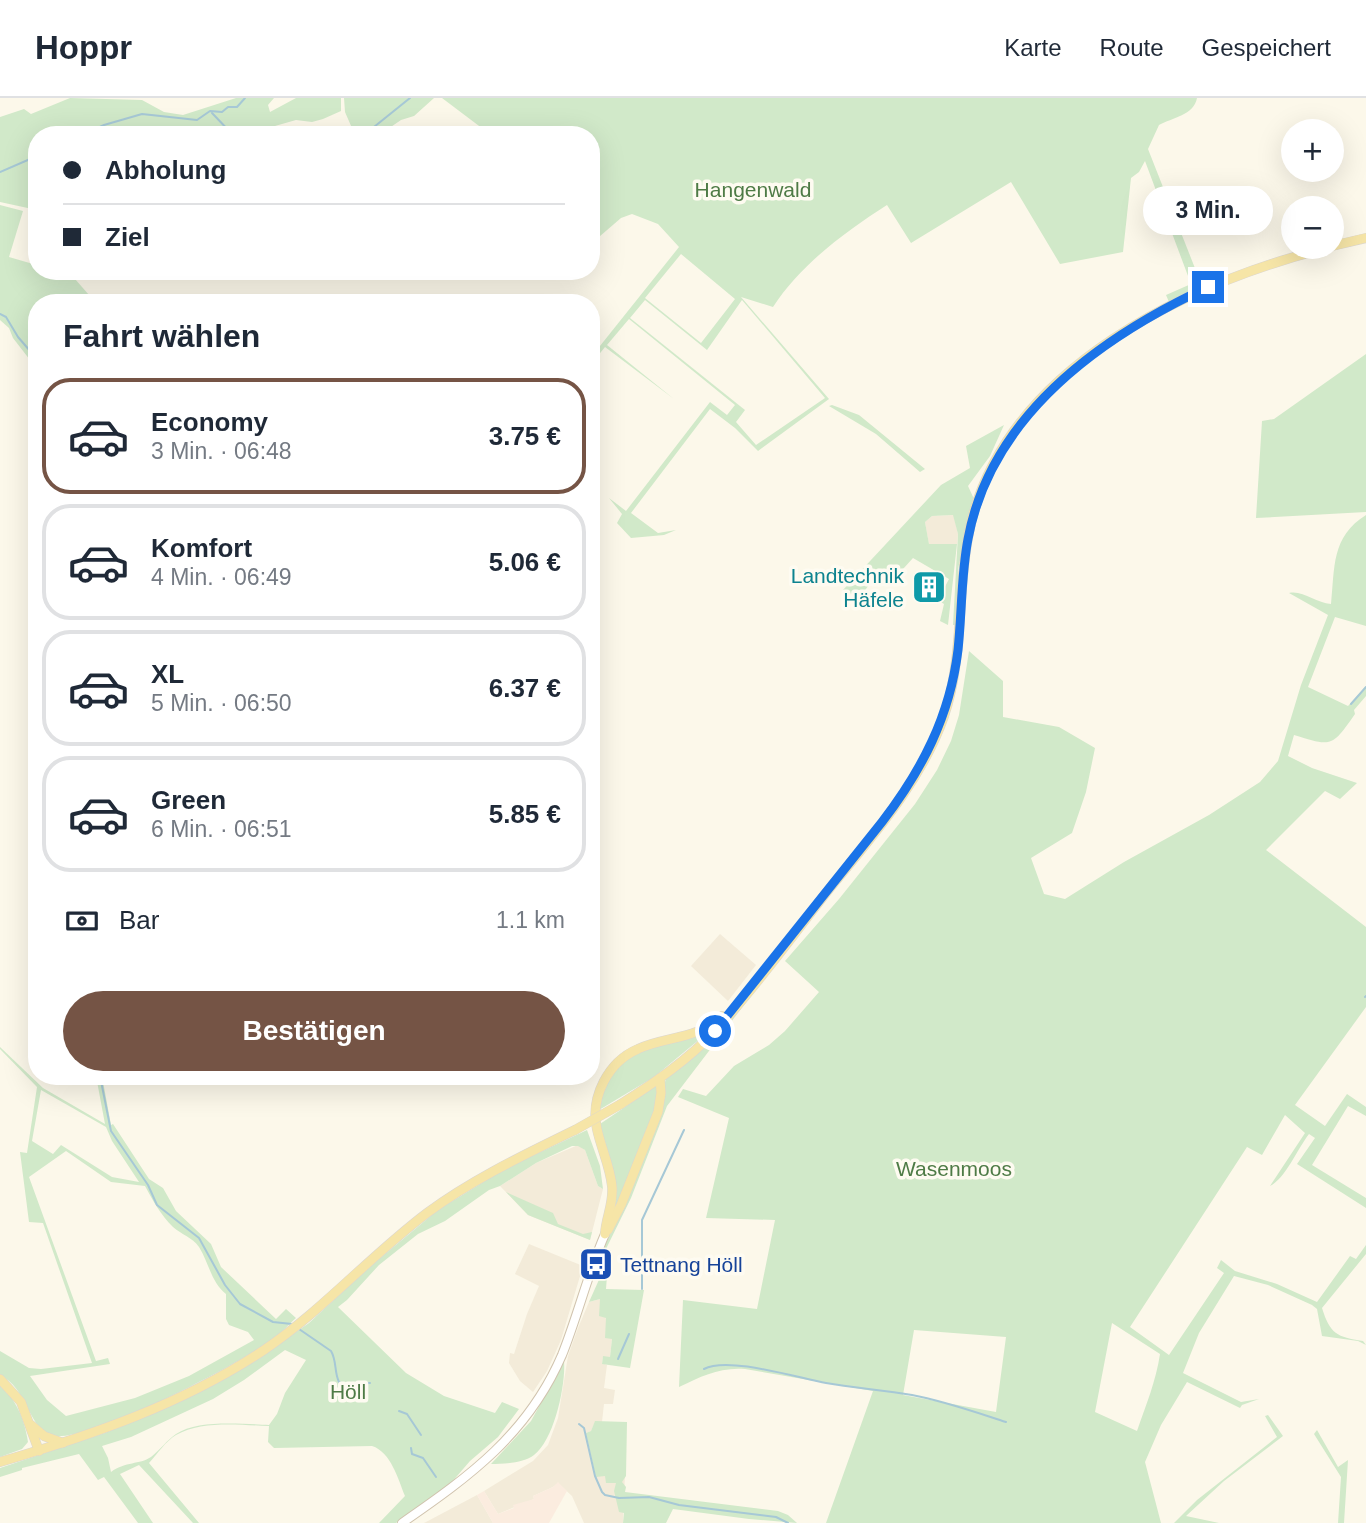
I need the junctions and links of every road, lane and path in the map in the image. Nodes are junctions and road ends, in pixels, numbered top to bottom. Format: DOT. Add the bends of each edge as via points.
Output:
graph roads {
  1 [pos="1366,238"];
  2 [pos="1344,243"];
  3 [pos="1289,259"];
  4 [pos="732,1010"];
  5 [pos="660,1078"];
  6 [pos="605,1234"];
  7 [pos="0,1379"];
  8 [pos="31,1425"];
  9 [pos="63,1443"];
  10 [pos="38,1451"];
  11 [pos="0,1462"];
  12 [pos="402,1523"];
  1 -- 2 [label="main road"];
  3 -- 4 [label="main road" via="1235,276 1158,312 1104,345 1053,388 1010,438 991,469 973,516 955,670 932,744 895,805"];
  4 -- 5 [label="main road" via="699,1046"];
  4 -- 6 [label="main road" via="692,1035 635,1050 605,1079 596,1117 612,1190"];
  5 -- 6 [label="main road" via="658,1112"];
  5 -- 9 [label="main road, bridge" via="575,1130 450,1196 313,1313 246,1361 191,1392"];
  6 -- 12 [label="main road" via="568,1341 536,1403 480,1466"];
  7 -- 8 [label="main road" via="21,1402"];
  8 -- 9 [label="main road"];
  8 -- 10 [label="main road"];
  9 -- 10 [label="main road"];
  10 -- 11 [label="main road"];
}
